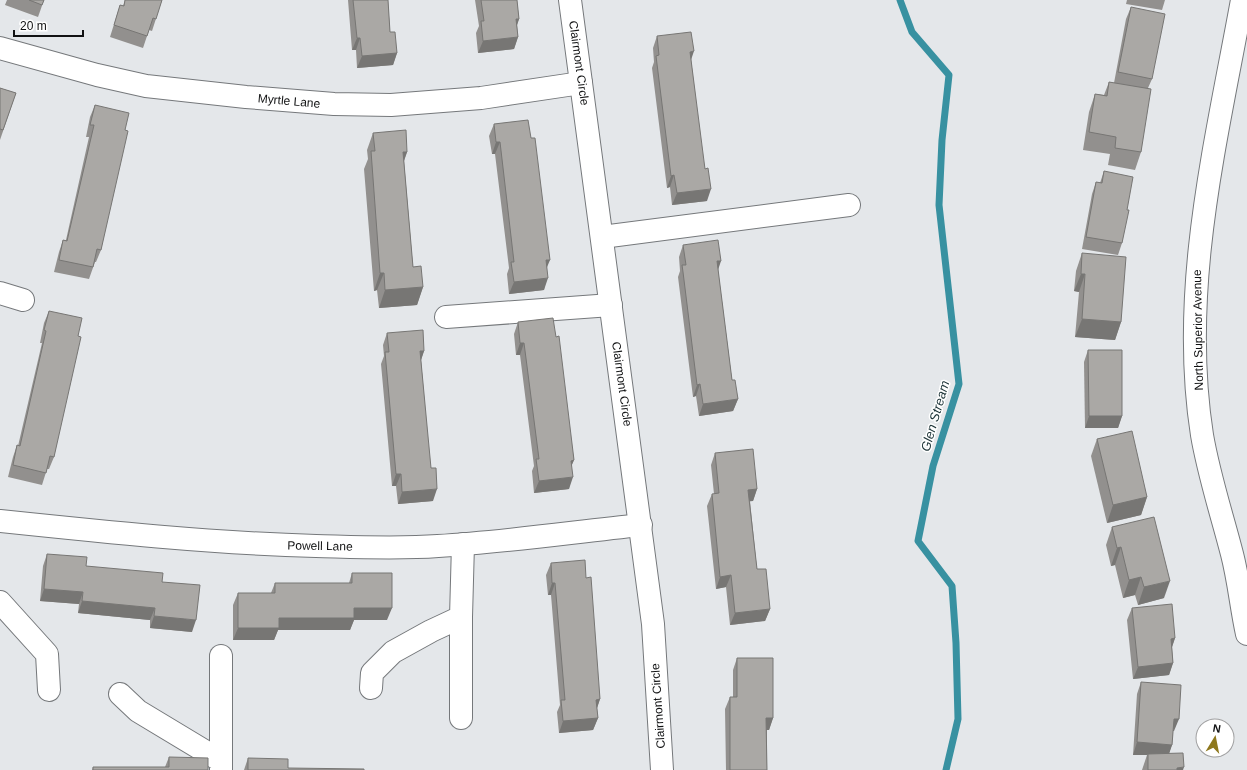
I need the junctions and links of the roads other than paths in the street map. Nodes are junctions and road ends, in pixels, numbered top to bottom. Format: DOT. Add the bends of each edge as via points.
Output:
graph roads {
  1 [pos="570,0"];
  2 [pos="1242,0"];
  3 [pos="0,48"];
  4 [pos="582,83"];
  5 [pos="849,205"];
  6 [pos="602,237"];
  7 [pos="0,293"];
  8 [pos="23,300"];
  9 [pos="611,305"];
  10 [pos="446,317"];
  11 [pos="0,521"];
  12 [pos="641,525"];
  13 [pos="463,544"];
  14 [pos="0,602"];
  15 [pos="461,617"];
  16 [pos="1247,634"];
  17 [pos="221,656"];
  18 [pos="371,688"];
  19 [pos="49,690"];
  20 [pos="120,694"];
  21 [pos="460,718"];
  22 [pos="221,765"];
  23 [pos="662,770"];
  1 -- 4 [label="street, Clairmont Circle"];
  2 -- 16 [label="street, North Superior Avenue" via="1204,211 1196,274 1195,349 1202,435 1240,590"];
  3 -- 4 [label="street, Myrtle Lane" via="146,86 326,104 391,105 481,98"];
  4 -- 6 [label="street, Clairmont Circle"];
  5 -- 6 [label="street"];
  6 -- 9 [label="street, Clairmont Circle"];
  7 -- 8 [label="street"];
  9 -- 10 [label="street"];
  9 -- 12 [label="street, Clairmont Circle"];
  11 -- 13 [label="street, Powell Lane" via="253,544 361,547"];
  12 -- 13 [label="street, Powell Lane"];
  12 -- 23 [label="street, Clairmont Circle" via="653,624"];
  13 -- 15 [label="street"];
  14 -- 19 [label="street" via="47,654"];
  15 -- 18 [label="street" via="393,652 372,673"];
  15 -- 21 [label="street"];
  17 -- 22 [label="street"];
  20 -- 22 [label="street" via="138,711"];
}
